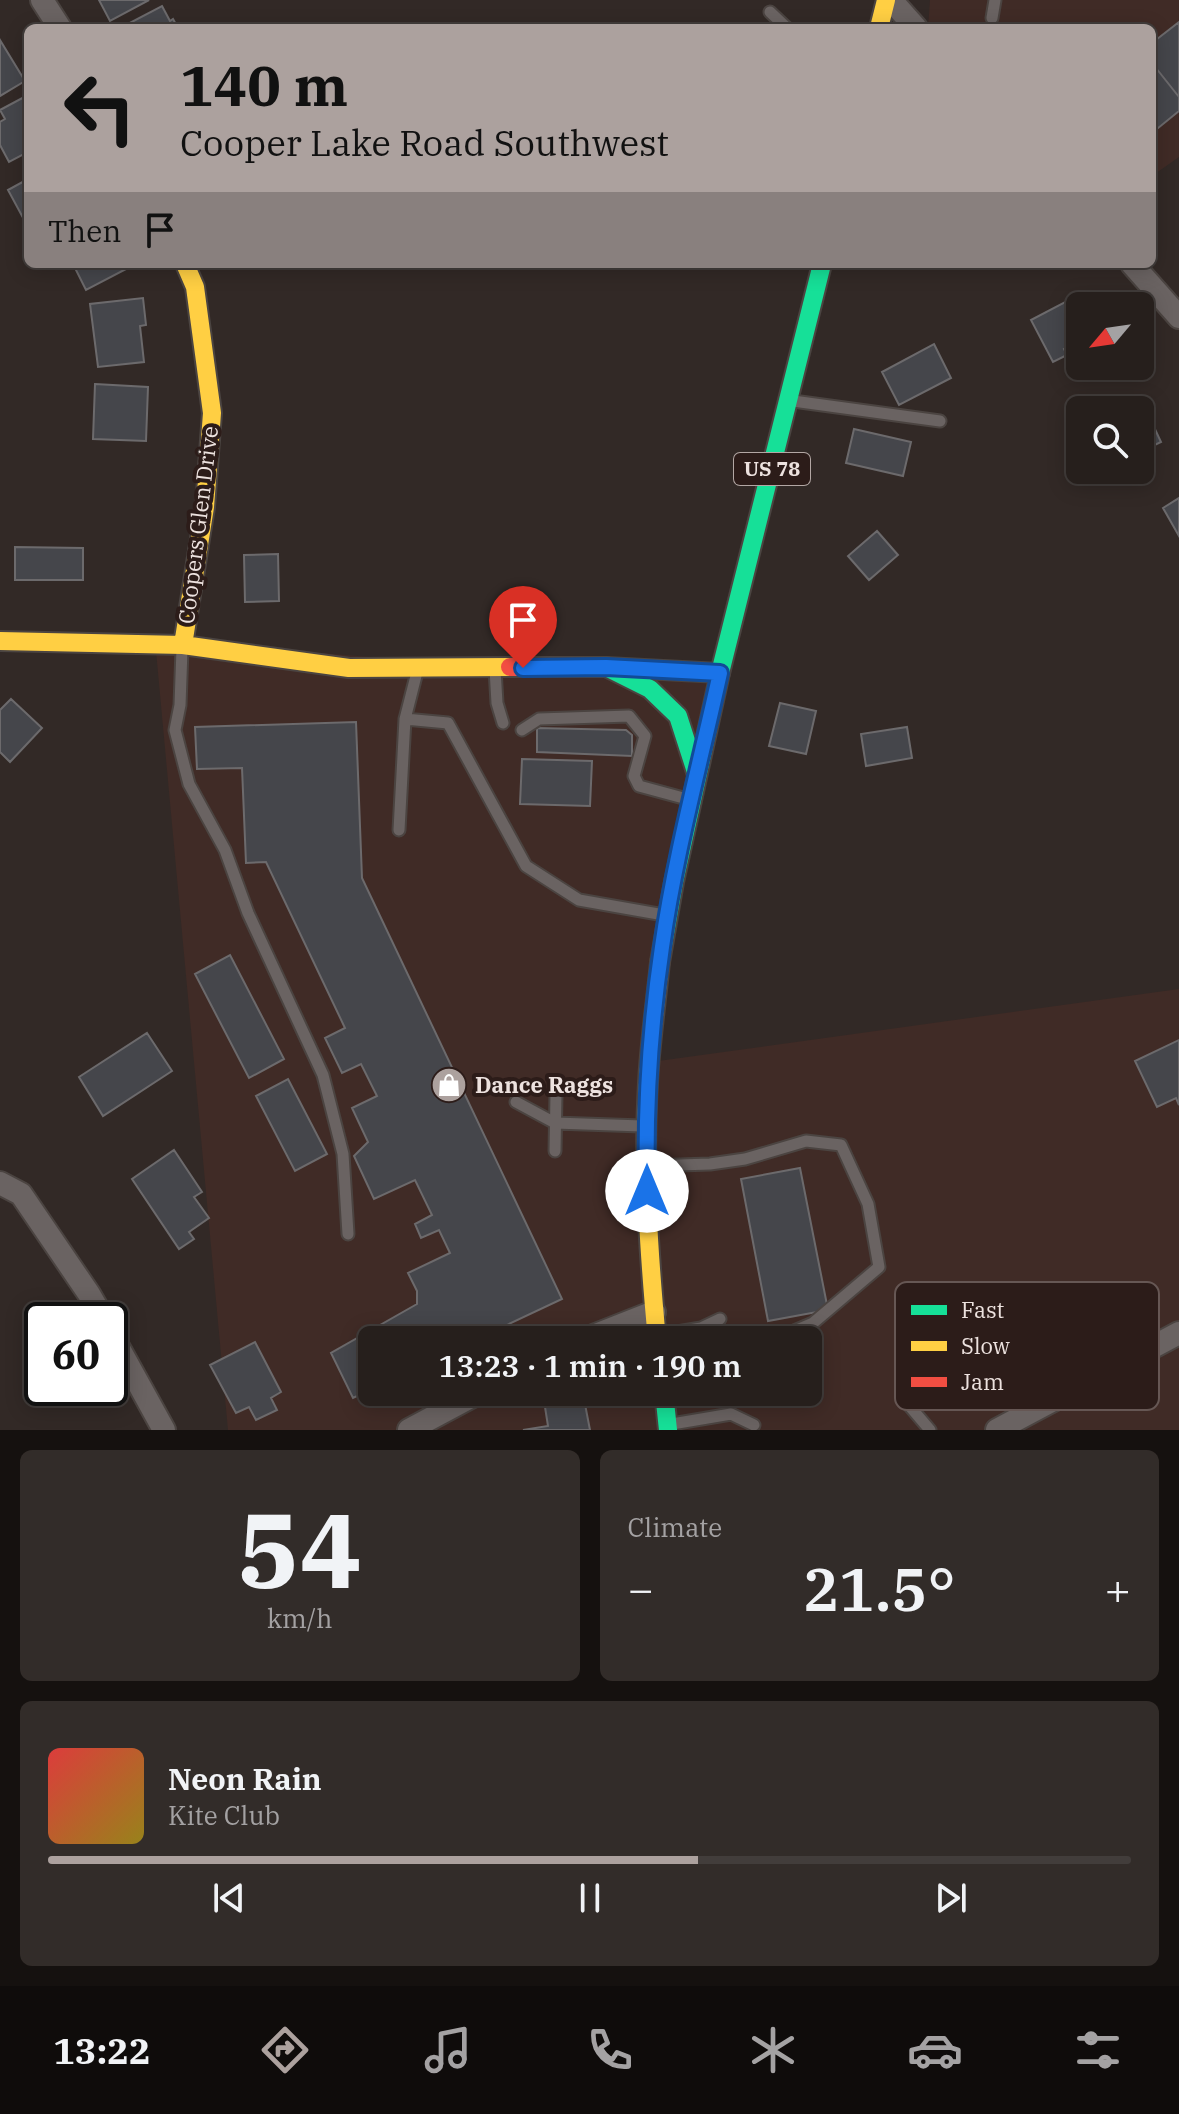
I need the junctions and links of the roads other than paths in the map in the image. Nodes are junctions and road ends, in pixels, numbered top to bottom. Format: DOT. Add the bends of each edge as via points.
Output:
graph roads {
  1 [pos="42,0"];
  2 [pos="889,0"];
  3 [pos="995,0"];
  4 [pos="770,12"];
  5 [pos="992,18"];
  6 [pos="57,24"];
  7 [pos="783,24"];
  8 [pos="880,24"];
  9 [pos="912,24"];
  10 [pos="187,268"];
  11 [pos="809,268"];
  12 [pos="821,268"];
  13 [pos="1136,268"];
  14 [pos="817,283"];
  15 [pos="1179,317"];
  16 [pos="789,400"];
  17 [pos="940,421"];
  18 [pos="0,641"];
  19 [pos="183,645"];
  20 [pos="606,667"];
  21 [pos="419,668"];
  22 [pos="495,668"];
  23 [pos="720,673"];
  24 [pos="405,719"];
  25 [pos="503,723"];
  26 [pos="522,730"];
  27 [pos="697,775"];
  28 [pos="692,801"];
  29 [pos="399,830"];
  30 [pos="668,916"];
  31 [pos="556,1094"];
  32 [pos="516,1102"];
  33 [pos="555,1123"];
  34 [pos="647,1126"];
  35 [pos="555,1151"];
  36 [pos="646,1166"];
  37 [pos="0,1183"];
  38 [pos="348,1234"];
  39 [pos="94,1302"];
  40 [pos="654,1312"];
  41 [pos="720,1319"];
  42 [pos="618,1326"];
  43 [pos="656,1326"];
  44 [pos="705,1326"];
  45 [pos="806,1326"];
  46 [pos="1179,1333"];
  47 [pos="1159,1344"];
  48 [pos="128,1365"];
  49 [pos="454,1406"];
  50 [pos="666,1406"];
  51 [pos="913,1410"];
  52 [pos="1035,1410"];
  53 [pos="754,1425"];
  54 [pos="668,1428"];
  55 [pos="164,1430"];
  56 [pos="409,1430"];
  57 [pos="930,1430"];
  58 [pos="997,1430"];
  1 -- 6 [label="street"];
  2 -- 8 [label="main road"];
  2 -- 9 [label="street"];
  3 -- 5 [label="lane"];
  4 -- 7 [label="lane"];
  10 -- 19 [label="main road, Coopers Glen Drive" via="195,287 212,413 205,507"];
  11 -- 14 [label="lane"];
  12 -- 14 [label="main road, US 78"];
  13 -- 15 [label="street"];
  14 -- 16 [label="main road, US 78"];
  16 -- 17 [label="lane"];
  16 -- 23 [label="main road, US 78"];
  18 -- 19 [label="main road"];
  19 -- 21 [label="main road" via="349,668"];
  19 -- 38 [label="lane" via="175,730 189,784 225,850 248,913 323,1075 343,1154"];
  20 -- 22 [label="main road"];
  20 -- 23 [label="main road"];
  20 -- 27 [label="main road" via="650,689 678,716"];
  21 -- 22 [label="main road"];
  21 -- 24 [label="lane"];
  22 -- 25 [label="lane"];
  23 -- 27 [label="main road, US 78"];
  24 -- 29 [label="lane"];
  24 -- 30 [label="lane" via="448,723 526,866 579,900"];
  26 -- 28 [label="lane" via="539,719 629,716 645,736 634,776 639,786"];
  27 -- 28 [label="main road, US 78"];
  28 -- 30 [label="main road, US 78"];
  30 -- 34 [label="main road, US 78"];
  31 -- 33 [label="lane"];
  32 -- 33 [label="lane"];
  33 -- 34 [label="lane"];
  33 -- 35 [label="lane"];
  34 -- 36 [label="main road, US 78"];
  36 -- 40 [label="main road, US 78"];
  36 -- 45 [label="lane" via="745,1159 806,1141 841,1145 868,1204 879,1267"];
  37 -- 39 [label="street" via="21,1194"];
  40 -- 42 [label="street"];
  40 -- 43 [label="main road, US 78"];
  41 -- 44 [label="lane"];
  46 -- 47 [label="street"];
  48 -- 55 [label="street"];
  49 -- 56 [label="street"];
  50 -- 54 [label="main road"];
  51 -- 57 [label="lane"];
  52 -- 58 [label="street"];
  53 -- 54 [label="lane" via="731,1414"];
}
